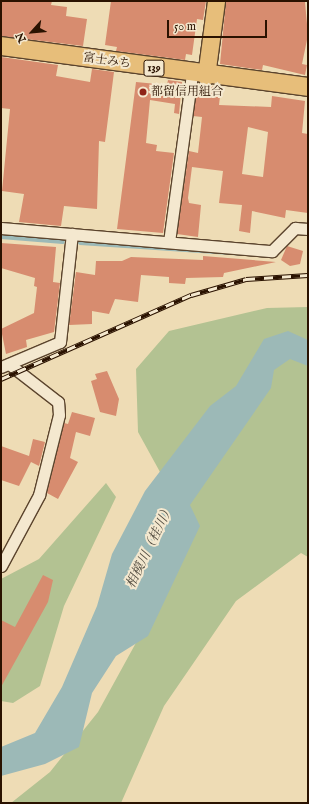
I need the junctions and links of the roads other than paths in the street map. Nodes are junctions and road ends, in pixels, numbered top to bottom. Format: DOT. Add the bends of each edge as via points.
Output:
graph roads {
  1 [pos="216,1"];
  2 [pos="1,46"];
  3 [pos="199,75"];
  4 [pos="308,88"];
  5 [pos="1,228"];
  6 [pos="308,229"];
  7 [pos="72,234"];
  8 [pos="169,242"];
  9 [pos="5,365"];
  10 [pos="1,566"];
  1 -- 3 [label="main road"];
  2 -- 3 [label="highway, 富士みち / 139"];
  3 -- 4 [label="highway, 富士みち / 139"];
  3 -- 8 [label="street"];
  5 -- 7 [label="street"];
  6 -- 8 [label="street" via="295,228 272,251"];
  7 -- 8 [label="street"];
  7 -- 9 [label="street" via="60,342"];
  9 -- 10 [label="street" via="58,402 59,415 39,495"];
}
